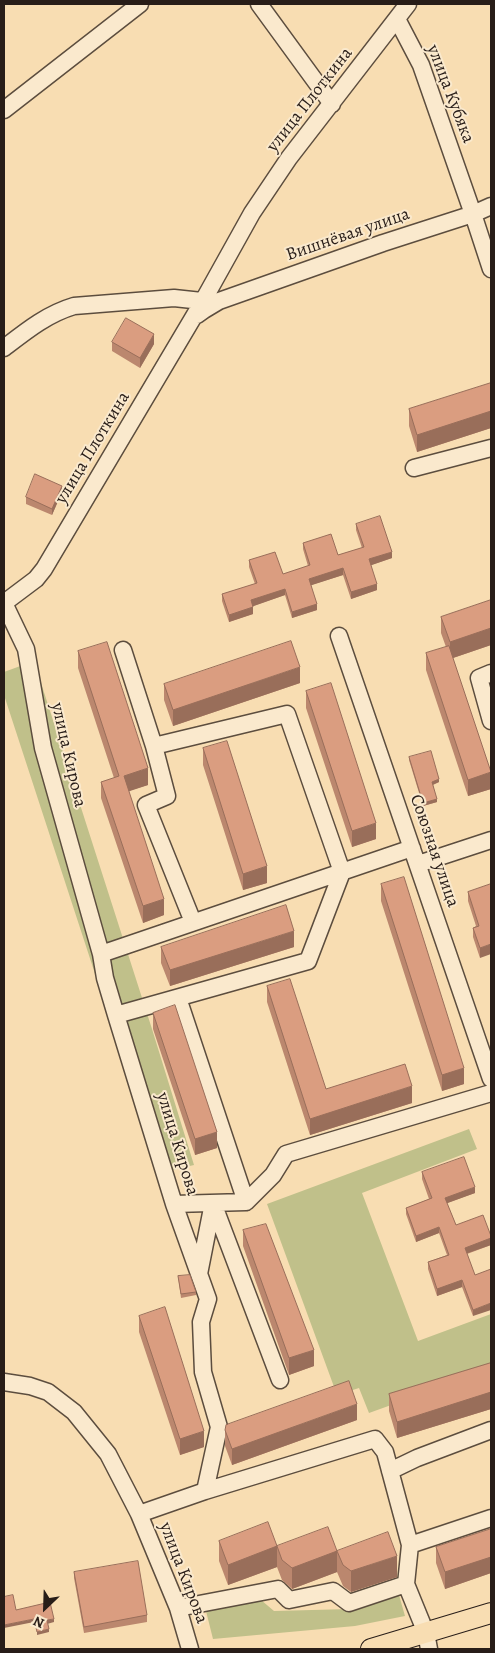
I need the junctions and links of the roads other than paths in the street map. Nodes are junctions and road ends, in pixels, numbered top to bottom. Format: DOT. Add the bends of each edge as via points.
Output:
graph roads {
  1 [pos="140,4"];
  2 [pos="258,4"];
  3 [pos="408,4"];
  4 [pos="397,19"];
  5 [pos="332,104"];
  6 [pos="4,110"];
  7 [pos="491,206"];
  8 [pos="474,214"];
  9 [pos="491,269"];
  10 [pos="211,301"];
  11 [pos="4,348"];
  12 [pos="491,448"];
  13 [pos="414,468"];
  14 [pos="4,603"];
  15 [pos="340,636"];
  16 [pos="123,650"];
  17 [pos="491,673"];
  18 [pos="491,720"];
  19 [pos="154,746"];
  20 [pos="491,840"];
  21 [pos="415,856"];
  22 [pos="342,872"];
  23 [pos="194,922"];
  24 [pos="101,954"];
  25 [pos="178,998"];
  26 [pos="116,1015"];
  27 [pos="491,1079"];
  28 [pos="491,1092"];
  29 [pos="246,1202"];
  30 [pos="213,1203"];
  31 [pos="174,1204"];
  32 [pos="199,1274"];
  33 [pos="280,1380"];
  34 [pos="4,1382"];
  35 [pos="491,1430"];
  36 [pos="390,1471"];
  37 [pos="205,1491"];
  38 [pos="139,1514"];
  39 [pos="491,1518"];
  40 [pos="410,1545"];
  41 [pos="406,1584"];
  42 [pos="178,1608"];
  43 [pos="491,1613"];
  44 [pos="428,1641"];
  45 [pos="190,1649"];
  46 [pos="371,1649"];
  1 -- 6 [label="street"];
  2 -- 5 [label="street"];
  3 -- 4 [label="street, улица Плоткина"];
  4 -- 5 [label="street, улица Плоткина"];
  4 -- 8 [label="street, улица Кубяка" via="421,66"];
  5 -- 10 [label="street, улица Плоткина" via="289,158 252,213"];
  7 -- 8 [label="street, Вишнёвая улица"];
  8 -- 9 [label="street, улица Кубяка"];
  8 -- 10 [label="street, Вишнёвая улица"];
  10 -- 11 [label="street" via="174,298 74,306 45,318"];
  10 -- 14 [label="street, улица Плоткина" via="185,330 44,569"];
  12 -- 13 [label="street"];
  14 -- 24 [label="street, улица Кирова" via="26,650 43,748"];
  15 -- 21 [label="street, Союзная улица"];
  16 -- 19 [label="street"];
  17 -- 18 [label="street" via="479,678"];
  19 -- 22 [label="street" via="287,714"];
  19 -- 23 [label="street" via="167,796 146,805"];
  20 -- 21 [label="street"];
  21 -- 22 [label="street"];
  21 -- 27 [label="street, Союзная улица"];
  22 -- 23 [label="street"];
  22 -- 25 [label="street" via="308,961"];
  23 -- 24 [label="street"];
  24 -- 26 [label="street, улица Кирова"];
  25 -- 26 [label="street"];
  25 -- 29 [label="street"];
  26 -- 31 [label="street, улица Кирова"];
  28 -- 29 [label="street" via="286,1154 272,1175"];
  29 -- 30 [label="street"];
  30 -- 31 [label="street"];
  30 -- 32 [label="street"];
  30 -- 33 [label="street"];
  31 -- 32 [label="street, улица Кирова"];
  32 -- 37 [label="street, улица Кирова" via="208,1298 202,1322 202,1372 219,1428"];
  34 -- 38 [label="street" via="48,1392 74,1412 108,1454"];
  35 -- 36 [label="street"];
  36 -- 37 [label="street" via="385,1452 374,1439"];
  36 -- 40 [label="street"];
  37 -- 38 [label="street, улица Кирова"];
  38 -- 42 [label="street, улица Кирова"];
  39 -- 40 [label="street"];
  40 -- 41 [label="street"];
  41 -- 42 [label="street" via="349,1603 333,1591 289,1600 278,1589"];
  41 -- 44 [label="street"];
  42 -- 45 [label="street, улица Кирова"];
  43 -- 44 [label="main road"];
  44 -- 46 [label="main road"];
}
